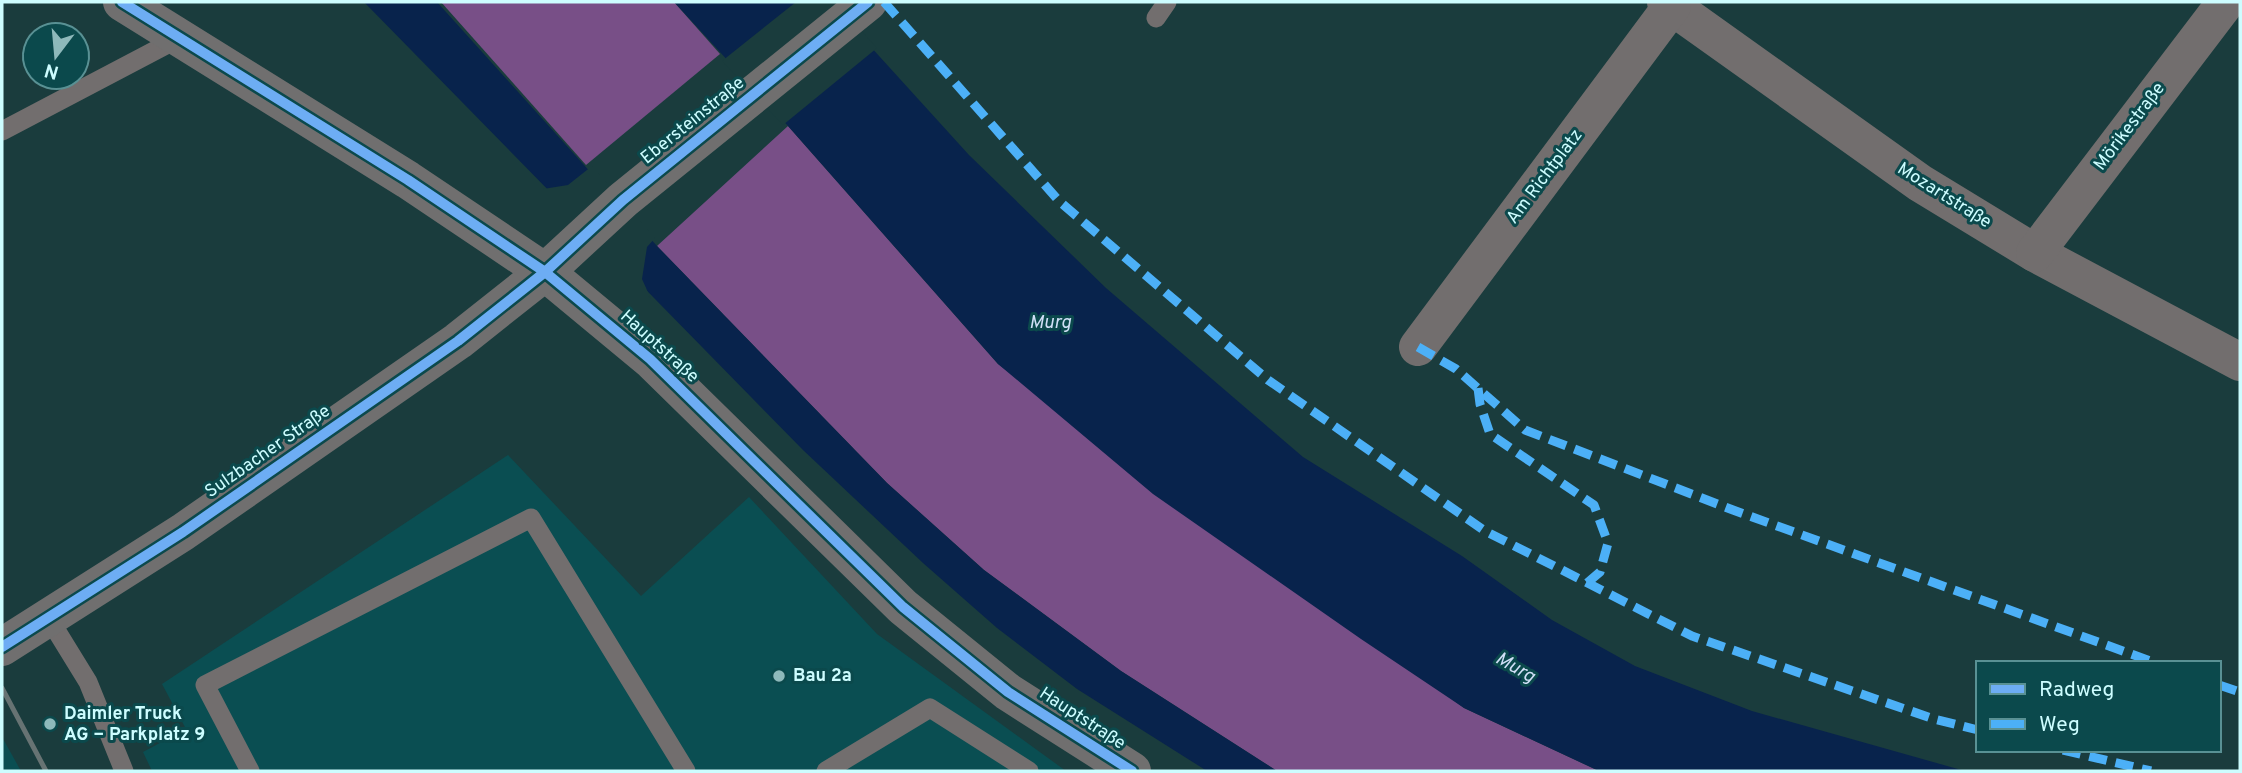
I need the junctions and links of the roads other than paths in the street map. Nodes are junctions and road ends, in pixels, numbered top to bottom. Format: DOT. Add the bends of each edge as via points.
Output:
graph roads {
  1 [pos="122,2"];
  2 [pos="867,2"];
  3 [pos="1167,2"];
  4 [pos="2226,2"];
  5 [pos="1669,4"];
  6 [pos="1156,18"];
  7 [pos="179,38"];
  8 [pos="2,131"];
  9 [pos="2035,253"];
  10 [pos="545,272"];
  11 [pos="1418,347"];
  12 [pos="2240,362"];
  13 [pos="47,617"];
  14 [pos="2,647"];
  15 [pos="124,771"];
  16 [pos="250,771"];
  17 [pos="686,771"];
  18 [pos="826,771"];
  19 [pos="1029,771"];
  20 [pos="1132,771"];
  1 -- 7 [label="street, Hauptstraße"];
  2 -- 10 [label="street, Ebersteinstraße" via="623,200"];
  3 -- 6 [label="lane"];
  4 -- 9 [label="street, Mörikestraße"];
  5 -- 9 [label="street, Mozartstraße" via="1920,183"];
  5 -- 11 [label="street, Am Richtplatz"];
  7 -- 8 [label="lane"];
  7 -- 10 [label="street, Hauptstraße" via="408,180"];
  9 -- 12 [label="street, Mozartstraße"];
  10 -- 13 [label="street, Sulzbacher Straße" via="446,349 183,532"];
  10 -- 20 [label="street, Hauptstraße" via="650,359 903,607 1008,692"];
  13 -- 14 [label="street, Sulzbacher Straße"];
  13 -- 15 [label="lane" via="88,682"];
  16 -- 17 [label="lane" via="205,685 531,518"];
  18 -- 19 [label="lane" via="930,708"];
}
